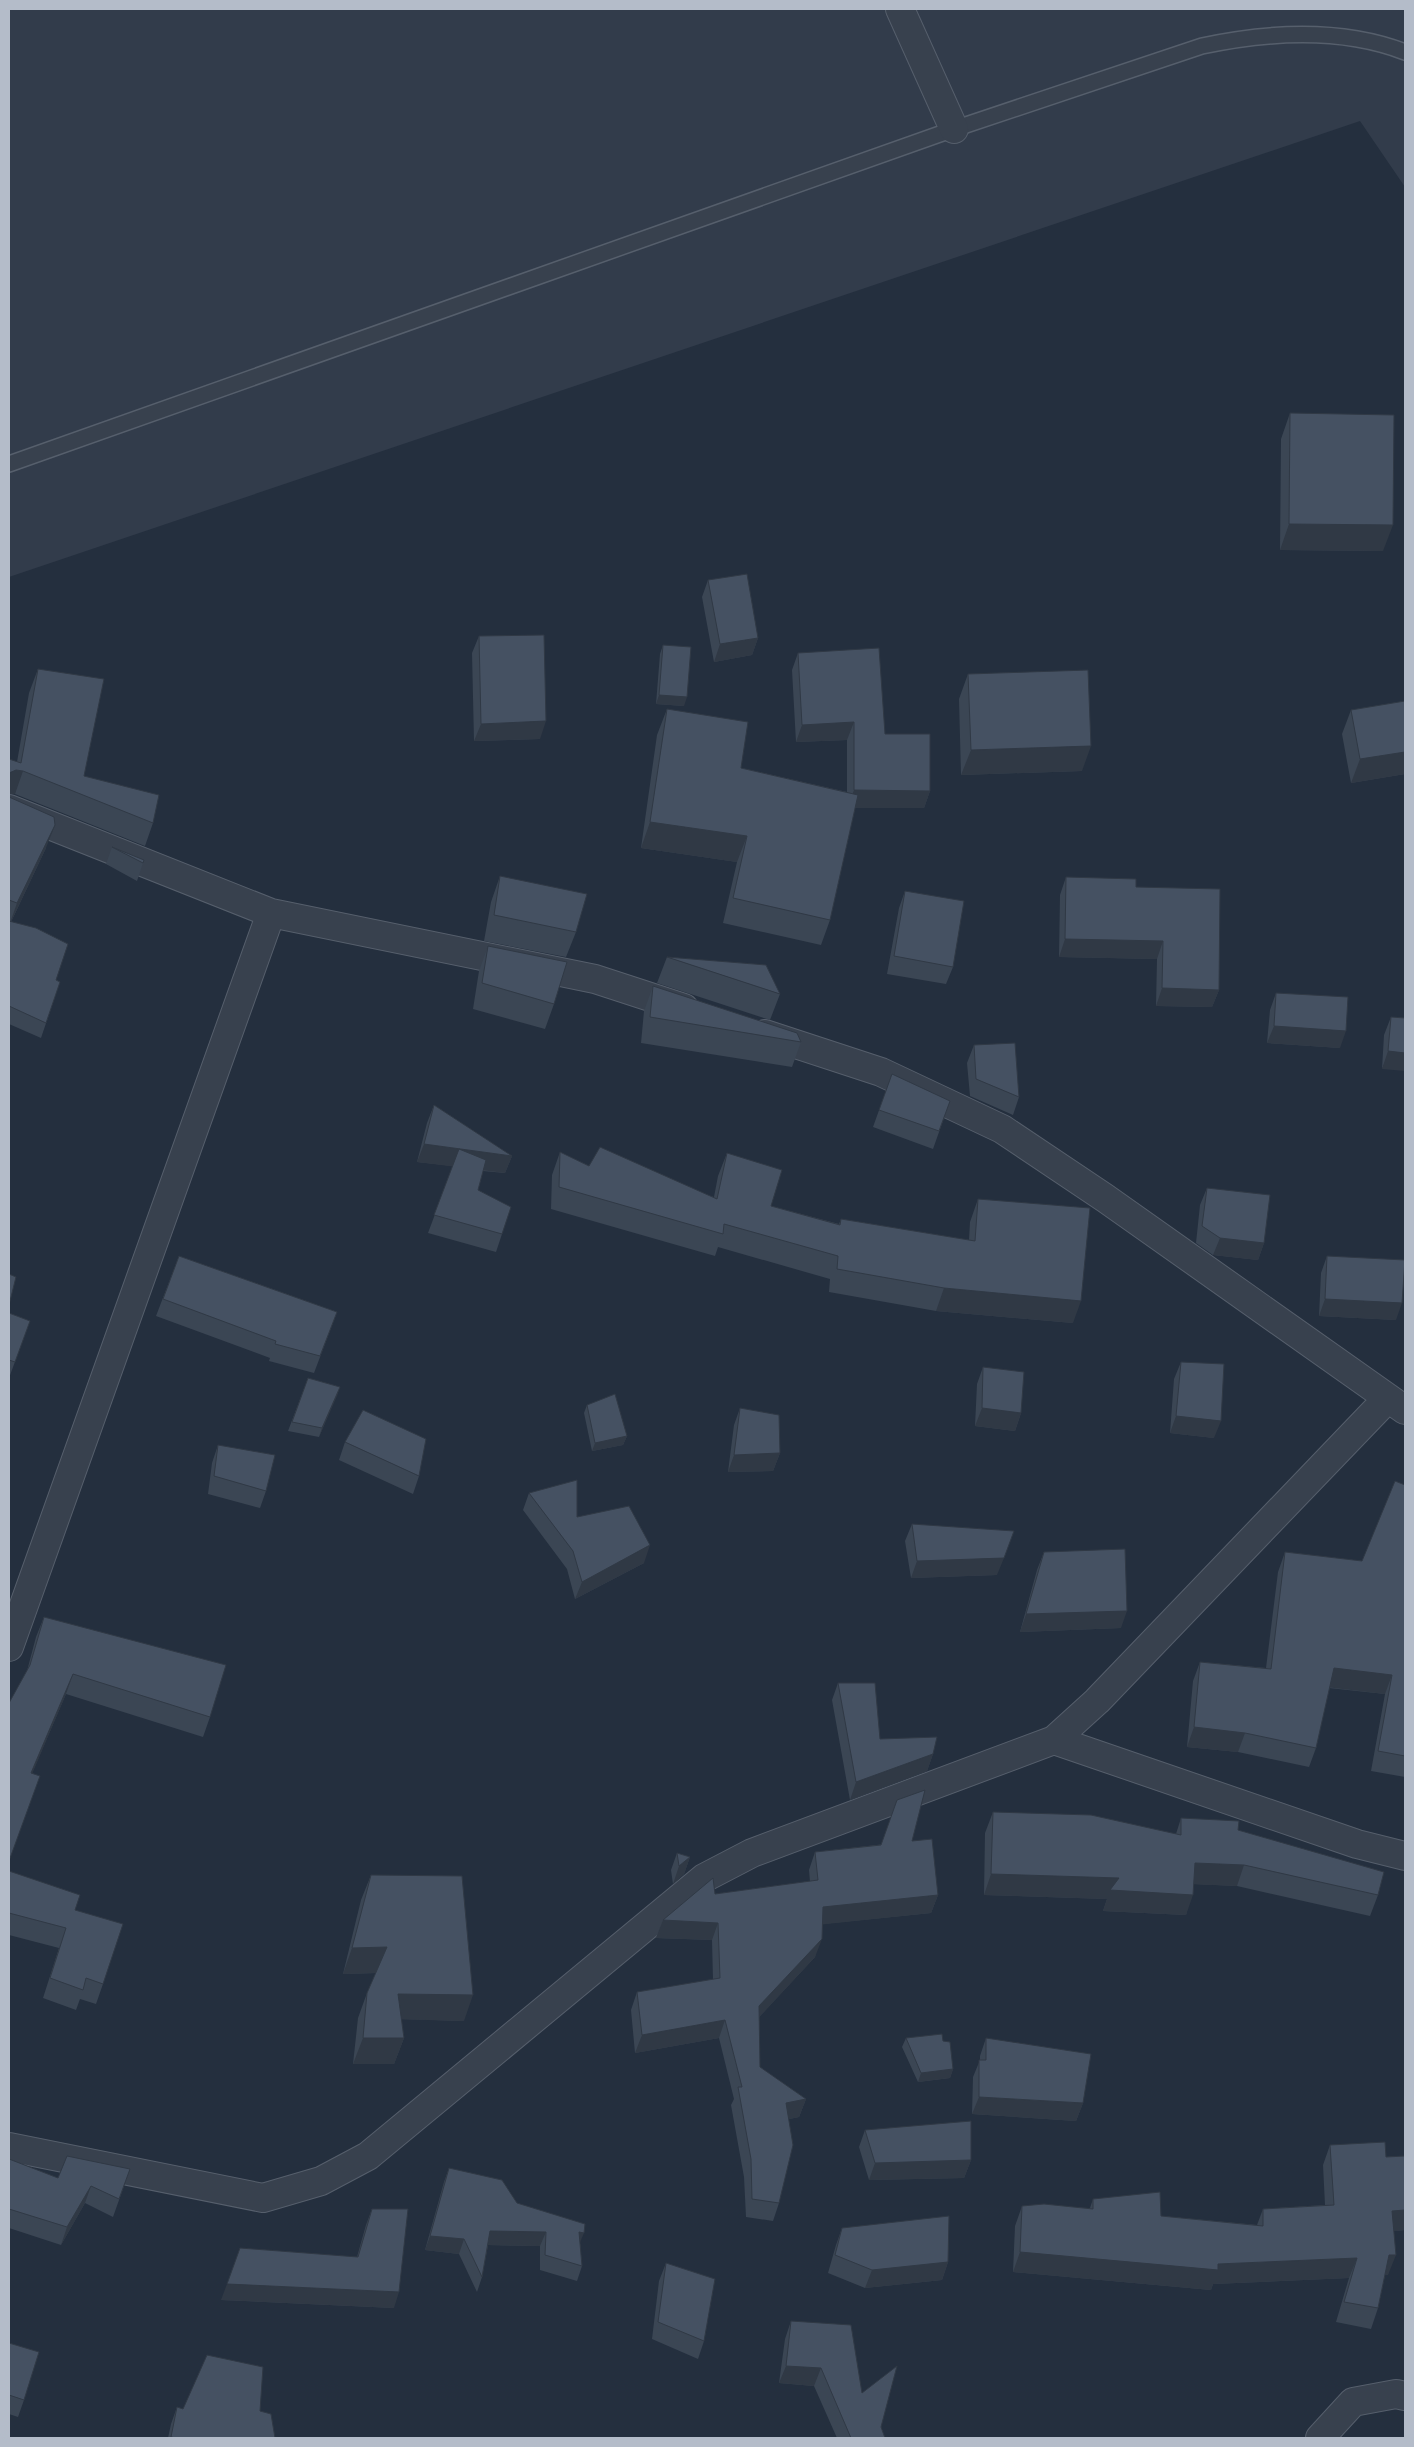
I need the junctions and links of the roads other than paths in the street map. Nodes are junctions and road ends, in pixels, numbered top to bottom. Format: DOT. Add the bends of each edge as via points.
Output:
graph roads {
  1 [pos="900,9"];
  2 [pos="1405,52"];
  3 [pos="954,130"];
  4 [pos="9,464"];
  5 [pos="9,810"];
  6 [pos="271,913"];
  7 [pos="706,1015"];
  8 [pos="743,1027"];
  9 [pos="1396,1404"];
  10 [pos="9,1647"];
  11 [pos="1054,1740"];
  12 [pos="1405,1856"];
  13 [pos="9,2147"];
  14 [pos="1405,2396"];
  15 [pos="1320,2438"];
  1 -- 3 [label="street"];
  2 -- 3 [label="lane" via="1359,40 1316,35 1274,34 1238,38 1202,46"];
  3 -- 4 [label="lane"];
  5 -- 6 [label="street"];
  6 -- 7 [label="street" via="595,979"];
  6 -- 10 [label="street"];
  8 -- 9 [label="street" via="881,1072 1002,1129"];
  9 -- 11 [label="street"];
  11 -- 12 [label="street" via="1357,1844"];
  11 -- 13 [label="street" via="752,1853 704,1878 368,2156 321,2182 263,2198"];
  14 -- 15 [label="street" via="1396,2394 1353,2402"];
}
